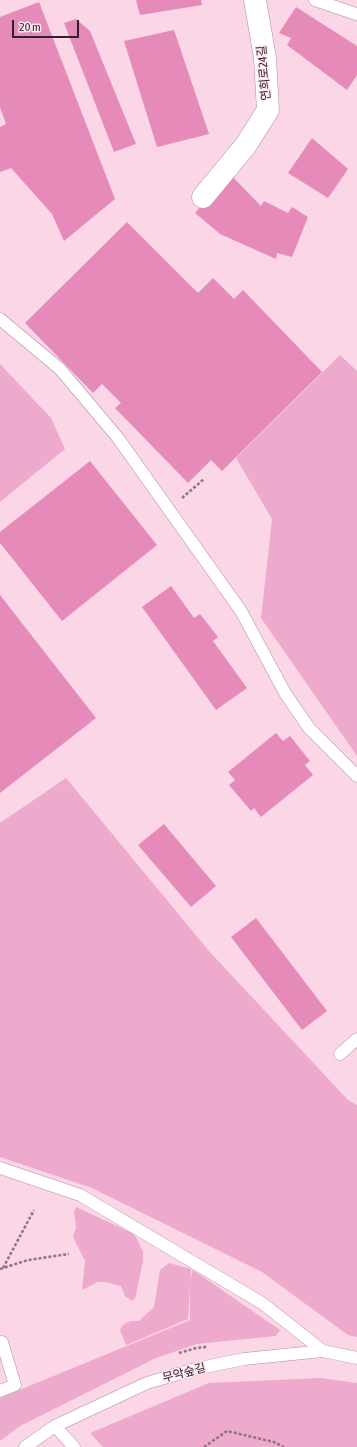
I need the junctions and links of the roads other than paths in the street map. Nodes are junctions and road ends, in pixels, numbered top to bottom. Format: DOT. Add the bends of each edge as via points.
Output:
graph roads {
  1 [pos="255,0"];
  2 [pos="315,0"];
  3 [pos="356,14"];
  4 [pos="203,197"];
  5 [pos="0,319"];
  6 [pos="357,776"];
  7 [pos="357,1039"];
  8 [pos="340,1054"];
  9 [pos="0,1168"];
  10 [pos="2,1342"];
  11 [pos="323,1351"];
  12 [pos="357,1358"];
  13 [pos="0,1391"];
  14 [pos="56,1426"];
  15 [pos="25,1447"];
  16 [pos="74,1447"];
  1 -- 4 [label="street, 연희로24길" via="264,58 268,110 246,145"];
  2 -- 3 [label="lane"];
  5 -- 6 [label="lane" via="60,369 118,438 241,611 285,693 305,723"];
  7 -- 8 [label="lane"];
  9 -- 11 [label="lane" via="80,1195 262,1303"];
  10 -- 13 [label="lane" via="15,1385"];
  11 -- 12 [label="lane, 무악숲길"];
  11 -- 14 [label="lane, 무악숲길" via="244,1360 195,1369 147,1383"];
  14 -- 15 [label="lane, 무악숲길"];
  14 -- 16 [label="lane"];
}
